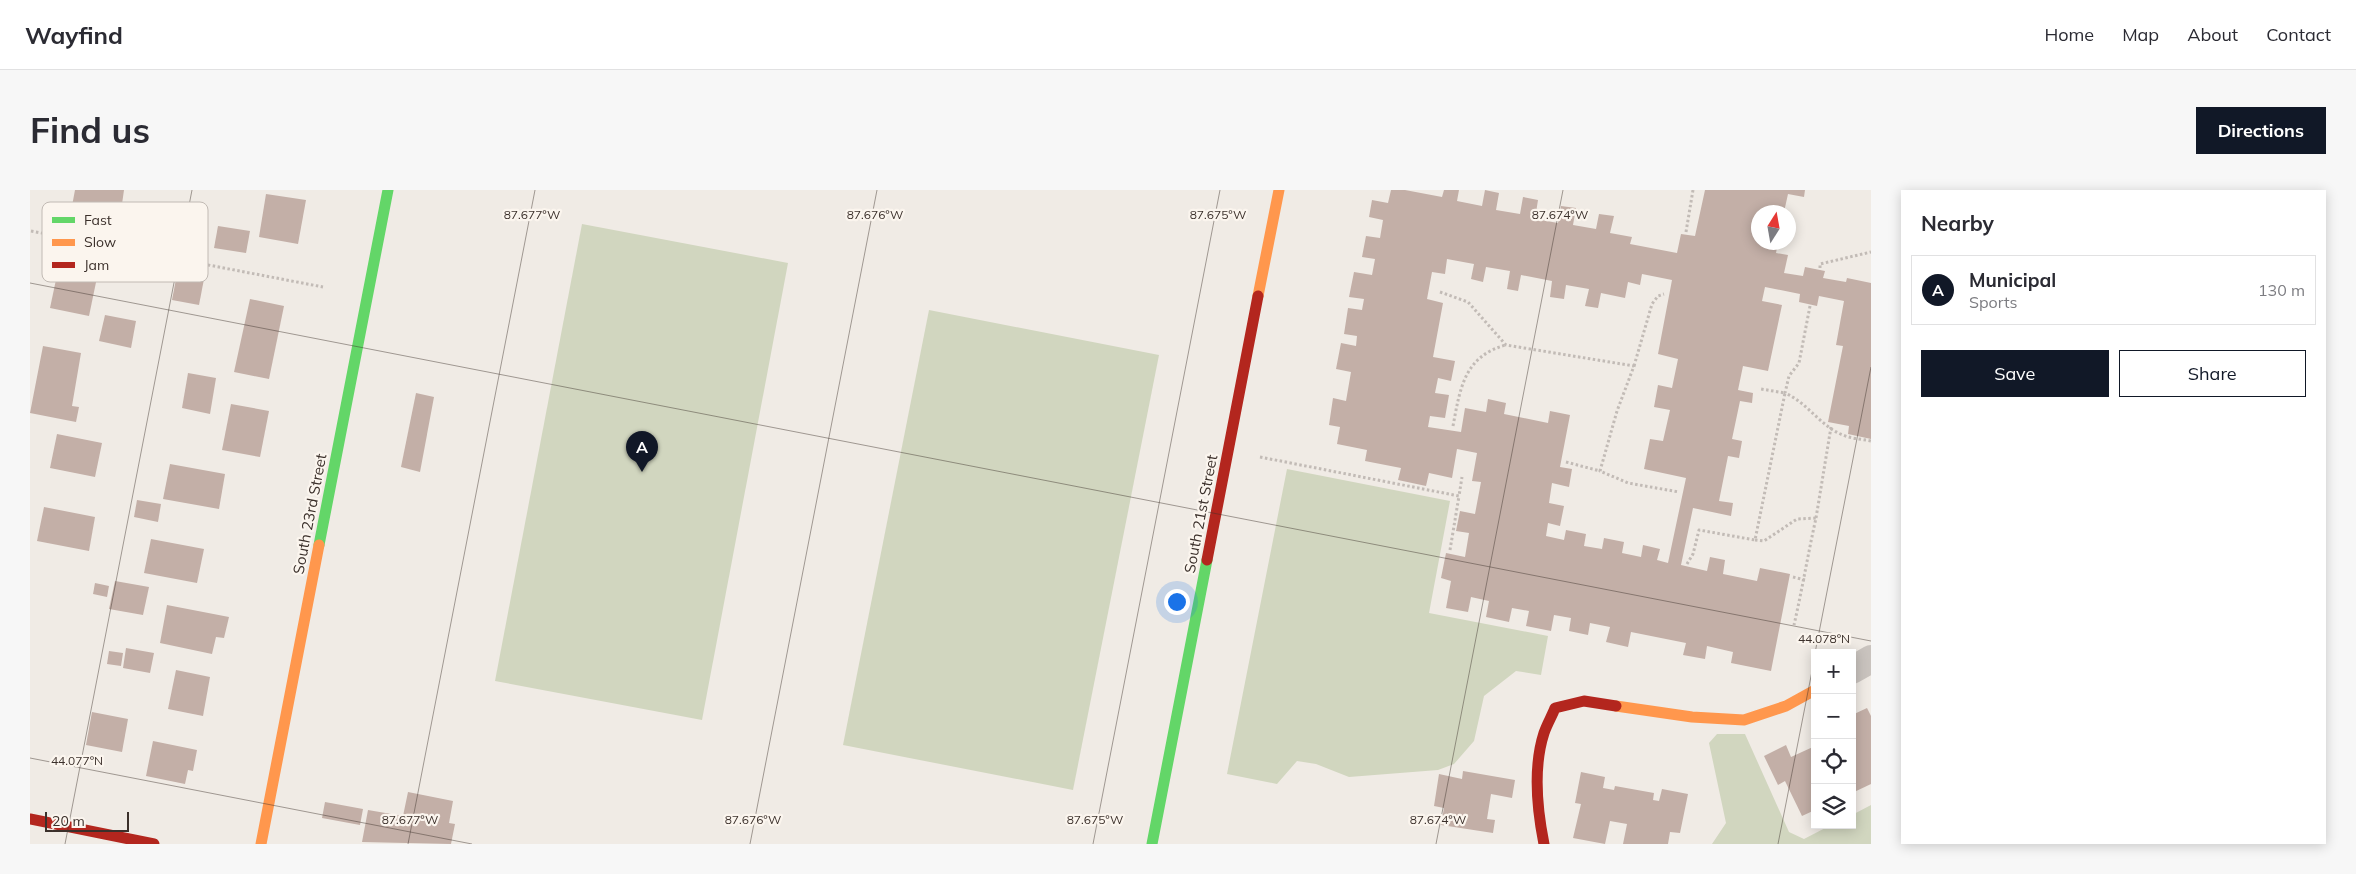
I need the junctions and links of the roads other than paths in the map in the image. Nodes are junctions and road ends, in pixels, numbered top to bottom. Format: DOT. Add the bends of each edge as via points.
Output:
graph roads {
  1 [pos="388,190"];
  2 [pos="1280,190"];
  3 [pos="1871,659"];
  4 [pos="1856,668"];
  5 [pos="1811,692"];
  6 [pos="30,819"];
  7 [pos="154,844"];
  8 [pos="261,844"];
  9 [pos="1152,844"];
  10 [pos="1544,844"];
  1 -- 8 [label="street, South 23rd Street"];
  2 -- 9 [label="street, South 21st Street"];
  3 -- 4 [label="street"];
  5 -- 10 [label="street" via="1786,706 1744,720 1692,717 1584,701 1555,708 1544,733 1538,774 1540,830"];
  6 -- 7 [label="street"];
}
